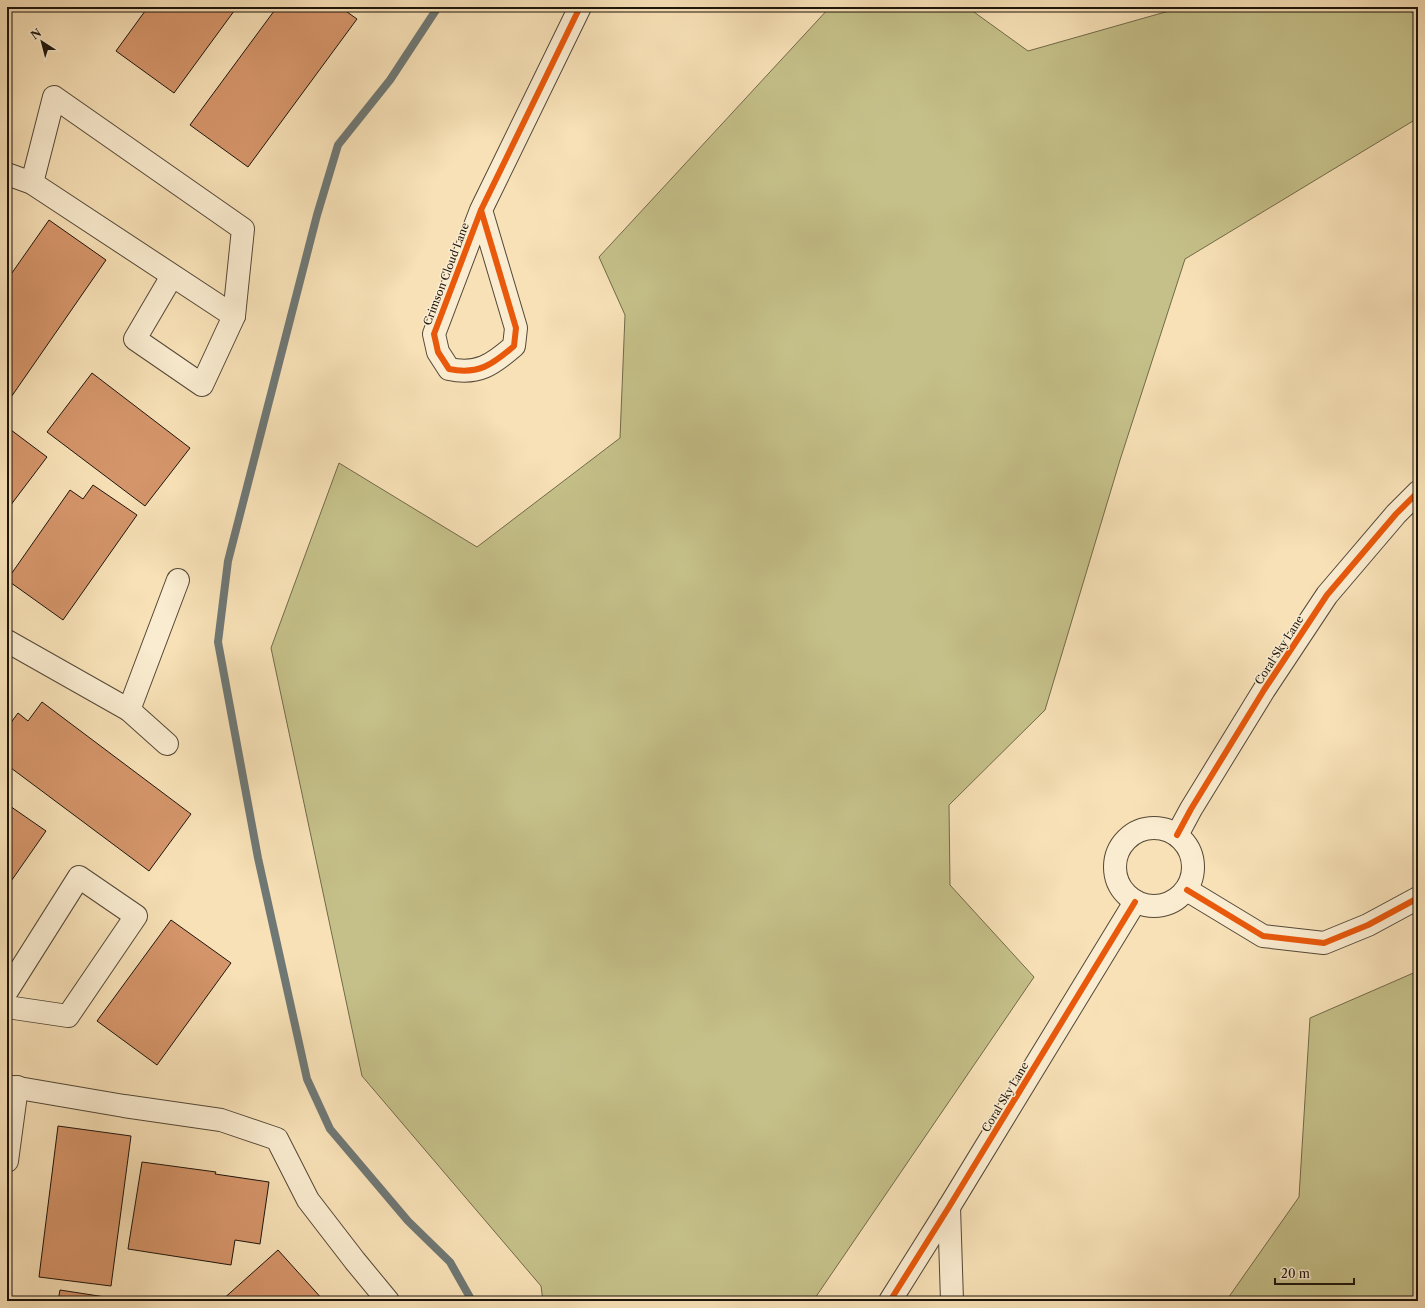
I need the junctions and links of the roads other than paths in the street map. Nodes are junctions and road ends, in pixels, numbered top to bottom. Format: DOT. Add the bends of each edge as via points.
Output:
graph roads {
  1 [pos="580,7"];
  2 [pos="7,174"];
  3 [pos="32,183"];
  4 [pos="481,210"];
  5 [pos="172,276"];
  6 [pos="234,316"];
  7 [pos="1418,492"];
  8 [pos="178,580"];
  9 [pos="7,641"];
  10 [pos="129,710"];
  11 [pos="167,744"];
  12 [pos="1177,835"];
  13 [pos="1186,890"];
  14 [pos="1418,898"];
  15 [pos="1135,902"];
  16 [pos="7,991"];
  17 [pos="7,1007"];
  18 [pos="12,1086"];
  19 [pos="7,1161"];
  20 [pos="949,1207"];
  21 [pos="388,1301"];
  22 [pos="890,1301"];
  23 [pos="952,1301"];
  1 -- 4 [label="street, Crimson Cloud Lane"];
  2 -- 3 [label="street"];
  3 -- 5 [label="street"];
  3 -- 6 [label="street" via="54,97 243,230"];
  4 -- 4 [label="street, Crimson Cloud Lane" via="434,334 438,352 449,369 463,372 482,368 499,360 514,346 516,328"];
  5 -- 6 [label="street"];
  5 -- 6 [label="street" via="135,339 202,385"];
  7 -- 12 [label="street, Coral Sky Lane" via="1327,595 1264,690"];
  8 -- 10 [label="street"];
  9 -- 10 [label="street"];
  10 -- 11 [label="street"];
  12 -- 13 [label="street" via="1192,855 1194,867 1192,879"];
  12 -- 15 [label="street" via="1167,830 1144,829 1124,842 1118,852 1115,875 1119,886"];
  13 -- 14 [label="street" via="1263,936 1324,942 1368,925"];
  13 -- 15 [label="street" via="1169,904 1146,906"];
  15 -- 20 [label="street, Coral Sky Lane"];
  16 -- 17 [label="street" via="78,877 136,916 68,1016"];
  18 -- 19 [label="street"];
  18 -- 21 [label="street" via="221,1120 277,1140 308,1200"];
  20 -- 22 [label="street, Coral Sky Lane"];
  20 -- 23 [label="street"];
}
